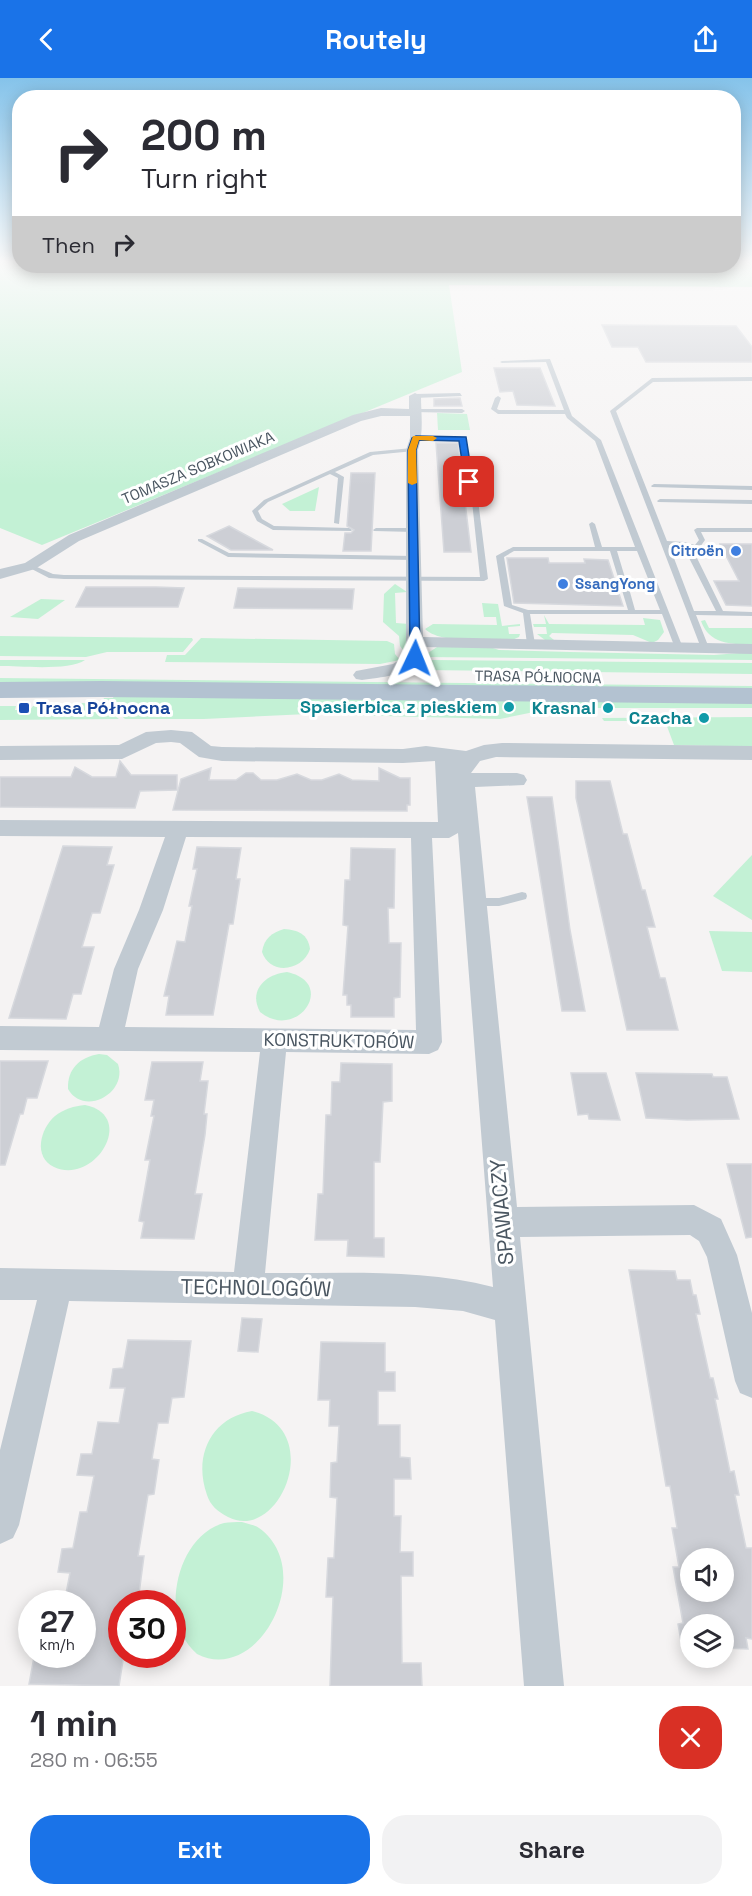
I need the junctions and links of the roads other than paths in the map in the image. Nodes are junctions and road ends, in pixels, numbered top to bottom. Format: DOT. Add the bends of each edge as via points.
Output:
graph roads {
  1 [pos="502,362"];
  2 [pos="752,379"];
  3 [pos="460,395"];
  4 [pos="415,396"];
  5 [pos="498,398"];
  6 [pos="462,411"];
  7 [pos="416,412"];
  8 [pos="567,412"];
  9 [pos="414,444"];
  10 [pos="330,472"];
  11 [pos="469,482"];
  12 [pos="654,486"];
  13 [pos="752,488"];
  14 [pos="474,492"];
  15 [pos="660,501"];
  16 [pos="752,502"];
  17 [pos="337,523"];
  18 [pos="592,524"];
  19 [pos="349,530"];
  20 [pos="376,530"];
  21 [pos="414,530"];
  22 [pos="752,530"];
  23 [pos="200,540"];
  24 [pos="663,543"];
  25 [pos="696,547"];
  26 [pos="599,549"];
  27 [pos="613,549"];
  28 [pos="639,549"];
  29 [pos="414,558"];
  30 [pos="30,566"];
  31 [pos="0,574"];
  32 [pos="414,579"];
  33 [pos="623,583"];
  34 [pos="652,583"];
  35 [pos="527,612"];
  36 [pos="632,612"];
  37 [pos="664,612"];
  38 [pos="691,614"];
  39 [pos="721,614"];
  40 [pos="752,614"];
  41 [pos="531,644"];
  42 [pos="679,648"];
  43 [pos="705,648"];
  44 [pos="752,649"];
  45 [pos="416,650"];
  46 [pos="0,672"];
  47 [pos="362,675"];
  48 [pos="752,680"];
  49 [pos="0,690"];
  50 [pos="752,696"];
  51 [pos="0,753"];
  52 [pos="752,753"];
  53 [pos="445,754"];
  54 [pos="469,758"];
  55 [pos="517,780"];
  56 [pos="459,793"];
  57 [pos="0,828"];
  58 [pos="178,829"];
  59 [pos="421,829"];
  60 [pos="522,896"];
  61 [pos="474,902"];
  62 [pos="0,1038"];
  63 [pos="109,1039"];
  64 [pos="274,1040"];
  65 [pos="503,1222"];
  66 [pos="0,1284"];
  67 [pos="57,1286"];
  68 [pos="248,1288"];
  69 [pos="511,1308"];
  70 [pos="752,1382"];
  71 [pos="0,1525"];
  72 [pos="544,1686"];
  1 -- 8 [label="lane" via="548,360"];
  2 -- 24 [label="lane" via="651,380 613,411"];
  3 -- 4 [label="lane"];
  4 -- 7 [label="street"];
  5 -- 8 [label="lane" via="494,409 498,412"];
  6 -- 7 [label="lane"];
  7 -- 9 [label="street"];
  7 -- 30 [label="street, TOMASZA SOBKOWIAKA" via="381,412 357,418 74,538"];
  8 -- 28 [label="lane" via="598,440"];
  9 -- 10 [label="lane" via="372,453"];
  9 -- 11 [label="lane" via="463,439"];
  9 -- 21 [label="street"];
  10 -- 17 [label="lane" via="341,477"];
  10 -- 19 [label="lane" via="266,501 255,516 273,528"];
  12 -- 13 [label="lane"];
  14 -- 32 [label="lane" via="484,579"];
  15 -- 16 [label="lane"];
  18 -- 26 [label="lane"];
  20 -- 21 [label="lane"];
  21 -- 29 [label="street"];
  22 -- 25 [label="lane" via="698,530 702,540"];
  23 -- 29 [label="lane" via="228,555"];
  24 -- 25 [label="lane"];
  24 -- 38 [label="lane"];
  25 -- 39 [label="lane" via="691,554"];
  26 -- 27 [label="lane"];
  26 -- 35 [label="lane" via="513,549 500,556 508,606"];
  27 -- 28 [label="lane"];
  27 -- 33 [label="lane"];
  28 -- 34 [label="lane"];
  29 -- 32 [label="street"];
  30 -- 31 [label="street, TOMASZA SOBKOWIAKA"];
  30 -- 32 [label="lane" via="64,577"];
  32 -- 45 [label="street"];
  33 -- 34 [label="lane"];
  33 -- 36 [label="lane"];
  34 -- 37 [label="lane"];
  35 -- 36 [label="lane"];
  35 -- 41 [label="lane"];
  36 -- 37 [label="lane"];
  37 -- 42 [label="lane"];
  38 -- 39 [label="lane"];
  38 -- 43 [label="lane"];
  39 -- 40 [label="lane"];
  41 -- 42 [label="street, TRASA PÓŁNOCNA"];
  41 -- 45 [label="street, TRASA PÓŁNOCNA"];
  42 -- 43 [label="street, TRASA PÓŁNOCNA"];
  43 -- 44 [label="street, TRASA PÓŁNOCNA"];
  45 -- 47 [label="street" via="398,668"];
  46 -- 47 [label="main road, TRASA PÓŁNOCNA"];
  47 -- 48 [label="main road, TRASA PÓŁNOCNA"];
  49 -- 50 [label="main road, TRASA PÓŁNOCNA"];
  51 -- 53 [label="street" via="122,752 153,737 171,736 185,738 206,752 222,754"];
  52 -- 54 [label="street" via="502,750"];
  53 -- 54 [label="street"];
  53 -- 56 [label="street, SPAWACZY"];
  54 -- 56 [label="street" via="462,768"];
  55 -- 56 [label="street"];
  56 -- 59 [label="street" via="449,830"];
  56 -- 61 [label="street, SPAWACZY"];
  57 -- 58 [label="street"];
  58 -- 59 [label="street"];
  58 -- 63 [label="street" via="126,969"];
  59 -- 64 [label="street, KONSTRUKTORÓW" via="429,1042"];
  60 -- 61 [label="lane" via="499,902"];
  61 -- 65 [label="street, SPAWACZY"];
  62 -- 63 [label="street, KONSTRUKTORÓW"];
  63 -- 64 [label="street, KONSTRUKTORÓW"];
  64 -- 68 [label="street"];
  65 -- 69 [label="street, SPAWACZY"];
  65 -- 70 [label="street" via="694,1220 710,1230 722,1255"];
  66 -- 67 [label="street, TECHNOLOGÓW"];
  67 -- 68 [label="street, TECHNOLOGÓW"];
  67 -- 71 [label="street"];
  68 -- 69 [label="street, TECHNOLOGÓW" via="424,1291 463,1295"];
  69 -- 72 [label="street, SPAWACZY"];
}
